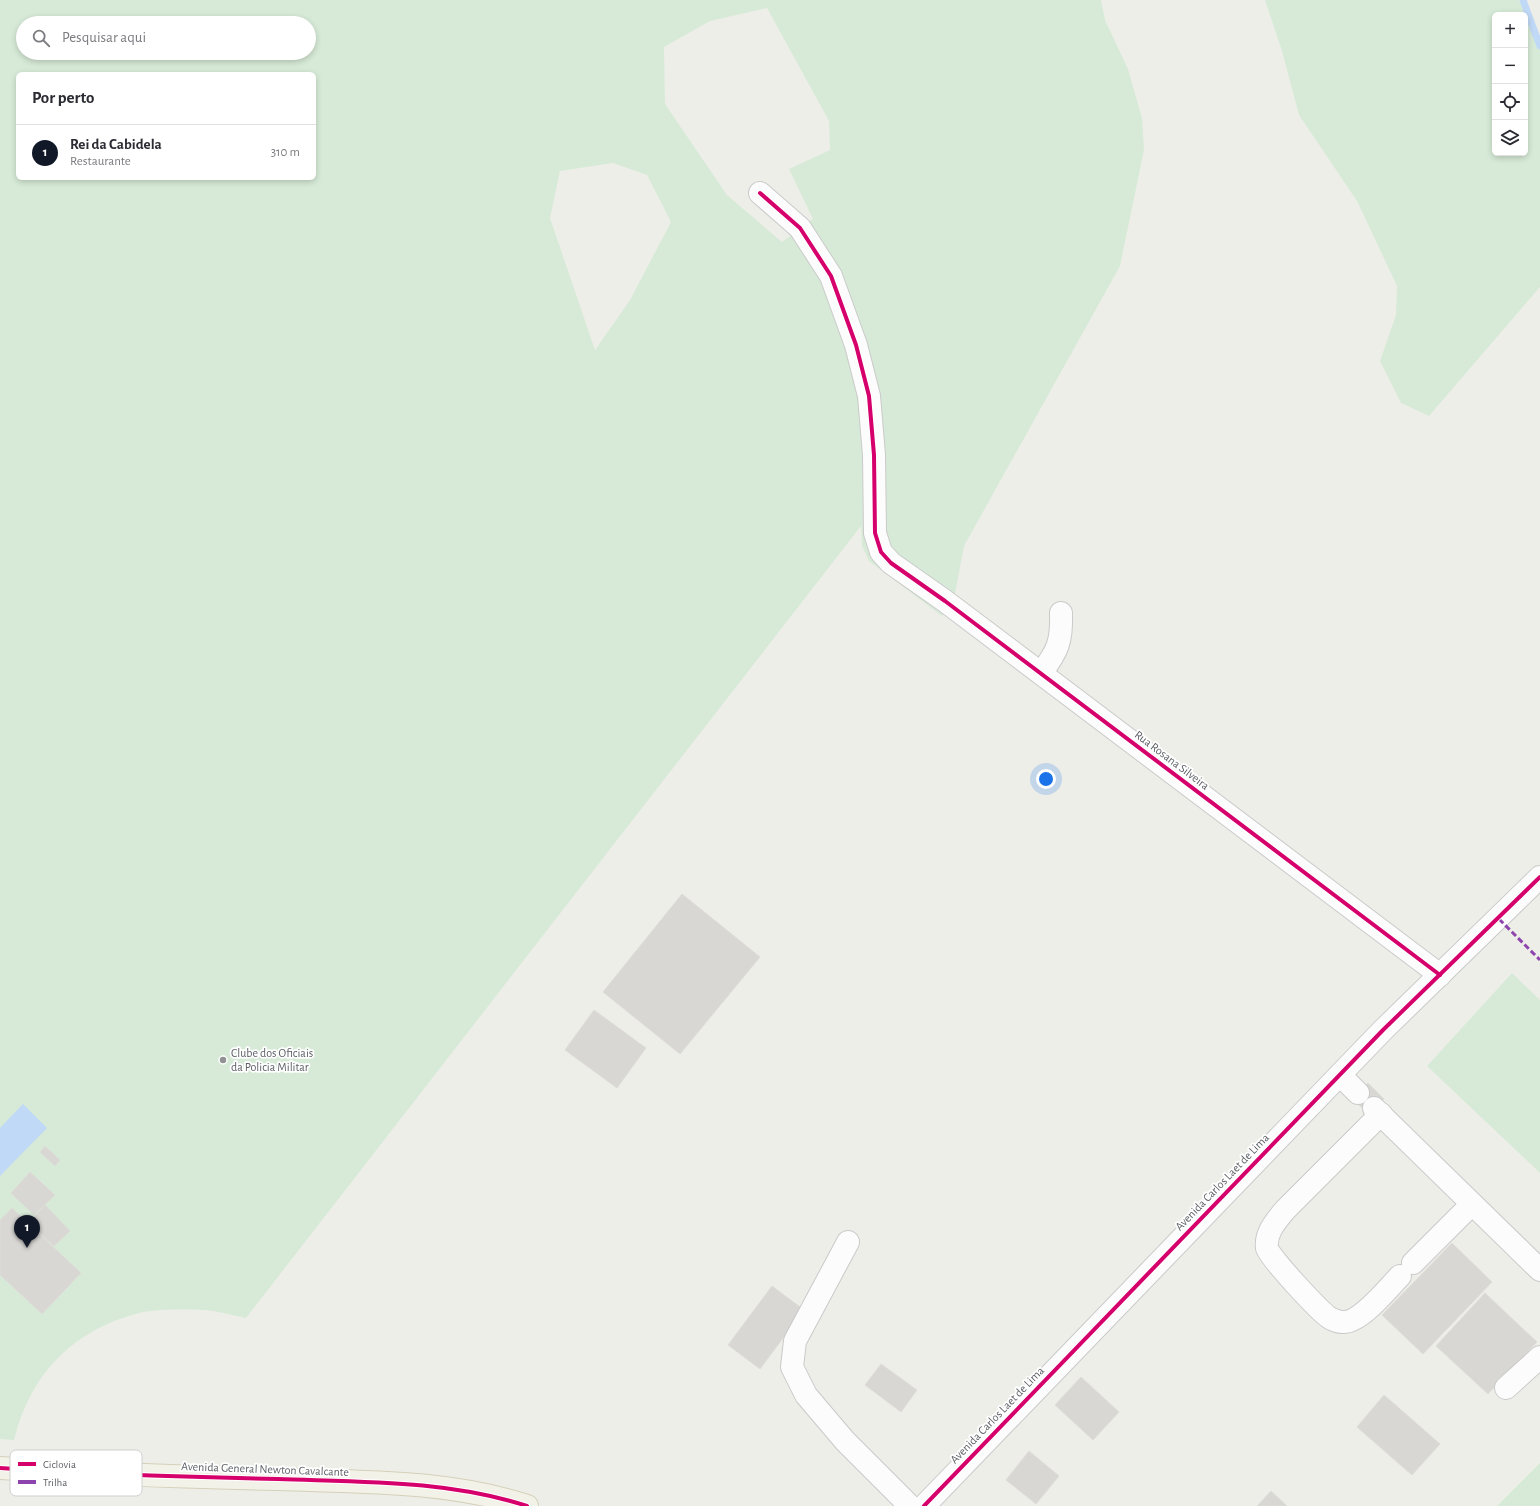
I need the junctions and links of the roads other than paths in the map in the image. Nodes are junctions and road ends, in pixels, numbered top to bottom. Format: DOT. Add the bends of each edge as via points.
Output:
graph roads {
  1 [pos="760,193"];
  2 [pos="1061,612"];
  3 [pos="1041,674"];
  4 [pos="1540,878"];
  5 [pos="1440,975"];
  6 [pos="1340,1075"];
  7 [pos="1358,1093"];
  8 [pos="1472,1204"];
  9 [pos="848,1242"];
  10 [pos="1540,1270"];
  11 [pos="1540,1357"];
  12 [pos="1506,1388"];
  13 [pos="0,1468"];
  14 [pos="10,1469"];
  15 [pos="142,1476"];
  16 [pos="527,1506"];
  17 [pos="910,1506"];
  18 [pos="924,1506"];
  1 -- 3 [label="street, Rua Rosana Silveira" via="800,228 831,276 856,345 869,396 874,455 875,533 881,552 891,563"];
  2 -- 3 [label="street" via="1062,633 1059,647"];
  3 -- 5 [label="street, Rua Rosana Silveira"];
  4 -- 5 [label="street, Avenida Carlos Laet de Lima"];
  5 -- 6 [label="street, Avenida Carlos Laet de Lima"];
  6 -- 7 [label="street"];
  6 -- 18 [label="street, Avenida Carlos Laet de Lima"];
  8 -- 8 [label="street" via="1378,1111 1284,1210 1274,1224 1268,1238 1267,1249 1277,1264 1330,1318 1342,1322 1355,1319"];
  8 -- 10 [label="street"];
  9 -- 17 [label="street" via="795,1341 792,1367 806,1395 844,1441"];
  11 -- 12 [label="street"];
  13 -- 14 [label="main road, Avenida General Newton Cavalcante"];
  15 -- 16 [label="main road, Avenida General Newton Cavalcante" via="373,1482 449,1489 510,1500"];
}
